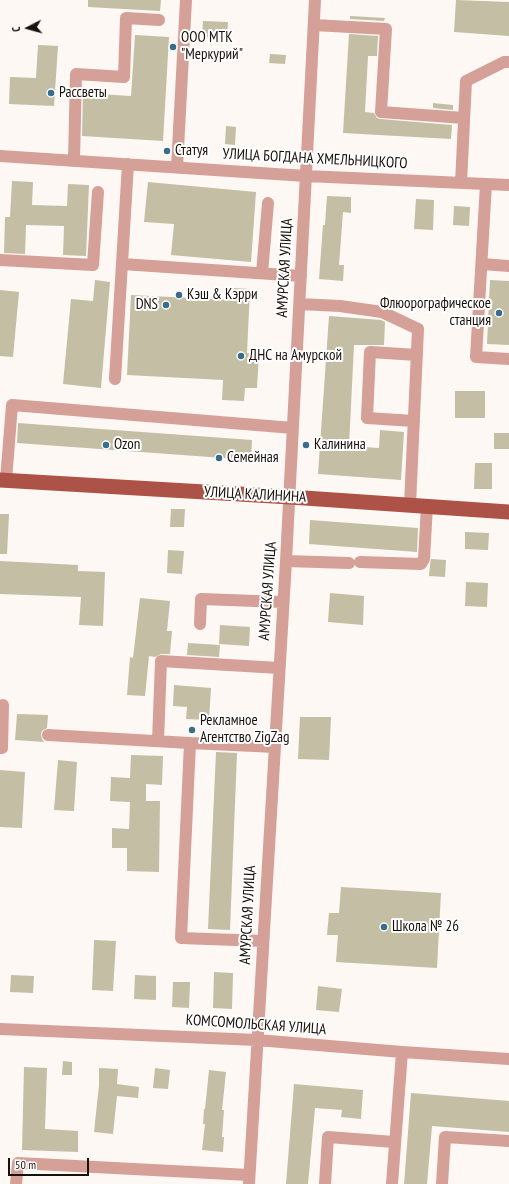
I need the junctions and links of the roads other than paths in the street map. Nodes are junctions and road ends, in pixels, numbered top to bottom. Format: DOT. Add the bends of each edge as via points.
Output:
graph roads {
  1 [pos="186,0"];
  2 [pos="315,0"];
  3 [pos="159,20"];
  4 [pos="314,25"];
  5 [pos="509,62"];
  6 [pos="464,118"];
  7 [pos="0,156"];
  8 [pos="74,160"];
  9 [pos="128,164"];
  10 [pos="177,167"];
  11 [pos="306,176"];
  12 [pos="460,182"];
  13 [pos="486,184"];
  14 [pos="509,185"];
  15 [pos="98,192"];
  16 [pos="268,203"];
  17 [pos="0,260"];
  18 [pos="122,264"];
  19 [pos="482,264"];
  20 [pos="509,266"];
  21 [pos="262,273"];
  22 [pos="301,276"];
  23 [pos="300,304"];
  24 [pos="417,355"];
  25 [pos="509,359"];
  26 [pos="115,379"];
  27 [pos="414,421"];
  28 [pos="293,428"];
  29 [pos="3,480"];
  30 [pos="290,497"];
  31 [pos="410,505"];
  32 [pos="427,506"];
  33 [pos="509,512"];
  34 [pos="286,561"];
  35 [pos="283,602"];
  36 [pos="200,624"];
  37 [pos="279,668"];
  38 [pos="3,705"];
  39 [pos="48,736"];
  40 [pos="158,741"];
  41 [pos="190,743"];
  42 [pos="275,747"];
  43 [pos="0,748"];
  44 [pos="263,941"];
  45 [pos="0,1029"];
  46 [pos="257,1040"];
  47 [pos="402,1052"];
  48 [pos="509,1059"];
  49 [pos="509,1141"];
  50 [pos="394,1142"];
  51 [pos="249,1179"];
  52 [pos="16,1184"];
  53 [pos="325,1184"];
  54 [pos="392,1184"];
  55 [pos="442,1184"];
  1 -- 10 [label="street"];
  2 -- 4 [label="street, АМУРСКАЯ УЛИЦА"];
  3 -- 8 [label="street" via="126,18 124,77 76,74"];
  4 -- 6 [label="street" via="386,29 381,112"];
  4 -- 11 [label="street, АМУРСКАЯ УЛИЦА"];
  5 -- 6 [label="street" via="504,62 466,81"];
  6 -- 12 [label="street"];
  7 -- 8 [label="street, УЛИЦА БОГДАНА ХМЕЛЬНИЦКОГО"];
  8 -- 9 [label="street, УЛИЦА БОГДАНА ХМЕЛЬНИЦКОГО"];
  9 -- 10 [label="street, УЛИЦА БОГДАНА ХМЕЛЬНИЦКОГО"];
  9 -- 18 [label="street"];
  10 -- 11 [label="street, УЛИЦА БОГДАНА ХМЕЛЬНИЦКОГО"];
  11 -- 12 [label="street, УЛИЦА БОГДАНА ХМЕЛЬНИЦКОГО"];
  11 -- 22 [label="street, АМУРСКАЯ УЛИЦА"];
  12 -- 13 [label="street, УЛИЦА БОГДАНА ХМЕЛЬНИЦКОГО"];
  13 -- 14 [label="street, УЛИЦА БОГДАНА ХМЕЛЬНИЦКОГО"];
  13 -- 25 [label="street" via="476,357"];
  15 -- 17 [label="street" via="94,265"];
  16 -- 21 [label="street"];
  18 -- 21 [label="street"];
  18 -- 26 [label="street"];
  19 -- 20 [label="street"];
  21 -- 22 [label="street"];
  22 -- 23 [label="street, АМУРСКАЯ УЛИЦА"];
  23 -- 24 [label="street" via="382,312 418,329"];
  23 -- 28 [label="street, АМУРСКАЯ УЛИЦА"];
  24 -- 27 [label="street"];
  24 -- 27 [label="street" via="370,352 367,418"];
  27 -- 31 [label="street"];
  28 -- 29 [label="street" via="12,405"];
  28 -- 30 [label="street, АМУРСКАЯ УЛИЦА"];
  29 -- 30 [label="main road, УЛИЦА КАЛИНИНА"];
  30 -- 31 [label="main road, УЛИЦА КАЛИНИНА"];
  30 -- 34 [label="street, АМУРСКАЯ УЛИЦА"];
  31 -- 32 [label="main road, УЛИЦА КАЛИНИНА"];
  32 -- 33 [label="main road, УЛИЦА КАЛИНИНА"];
  32 -- 34 [label="street" via="424,559 418,565"];
  34 -- 35 [label="street, АМУРСКАЯ УЛИЦА"];
  35 -- 36 [label="street" via="201,599"];
  35 -- 37 [label="street, АМУРСКАЯ УЛИЦА"];
  37 -- 40 [label="street" via="161,661"];
  37 -- 42 [label="street, АМУРСКАЯ УЛИЦА"];
  38 -- 43 [label="street"];
  39 -- 40 [label="street"];
  40 -- 41 [label="street"];
  41 -- 42 [label="street"];
  41 -- 44 [label="street" via="181,938"];
  42 -- 44 [label="street, АМУРСКАЯ УЛИЦА"];
  44 -- 46 [label="street, АМУРСКАЯ УЛИЦА"];
  45 -- 46 [label="street, КОМСОМОЛЬСКАЯ УЛИЦА"];
  46 -- 47 [label="street, КОМСОМОЛЬСКАЯ УЛИЦА"];
  46 -- 51 [label="street, АМУРСКАЯ УЛИЦА"];
  47 -- 48 [label="street, КОМСОМОЛЬСКАЯ УЛИЦА"];
  47 -- 50 [label="street"];
  49 -- 55 [label="street" via="445,1137"];
  50 -- 53 [label="street" via="328,1137"];
  50 -- 54 [label="street"];
  51 -- 52 [label="street" via="18,1163"];
}
